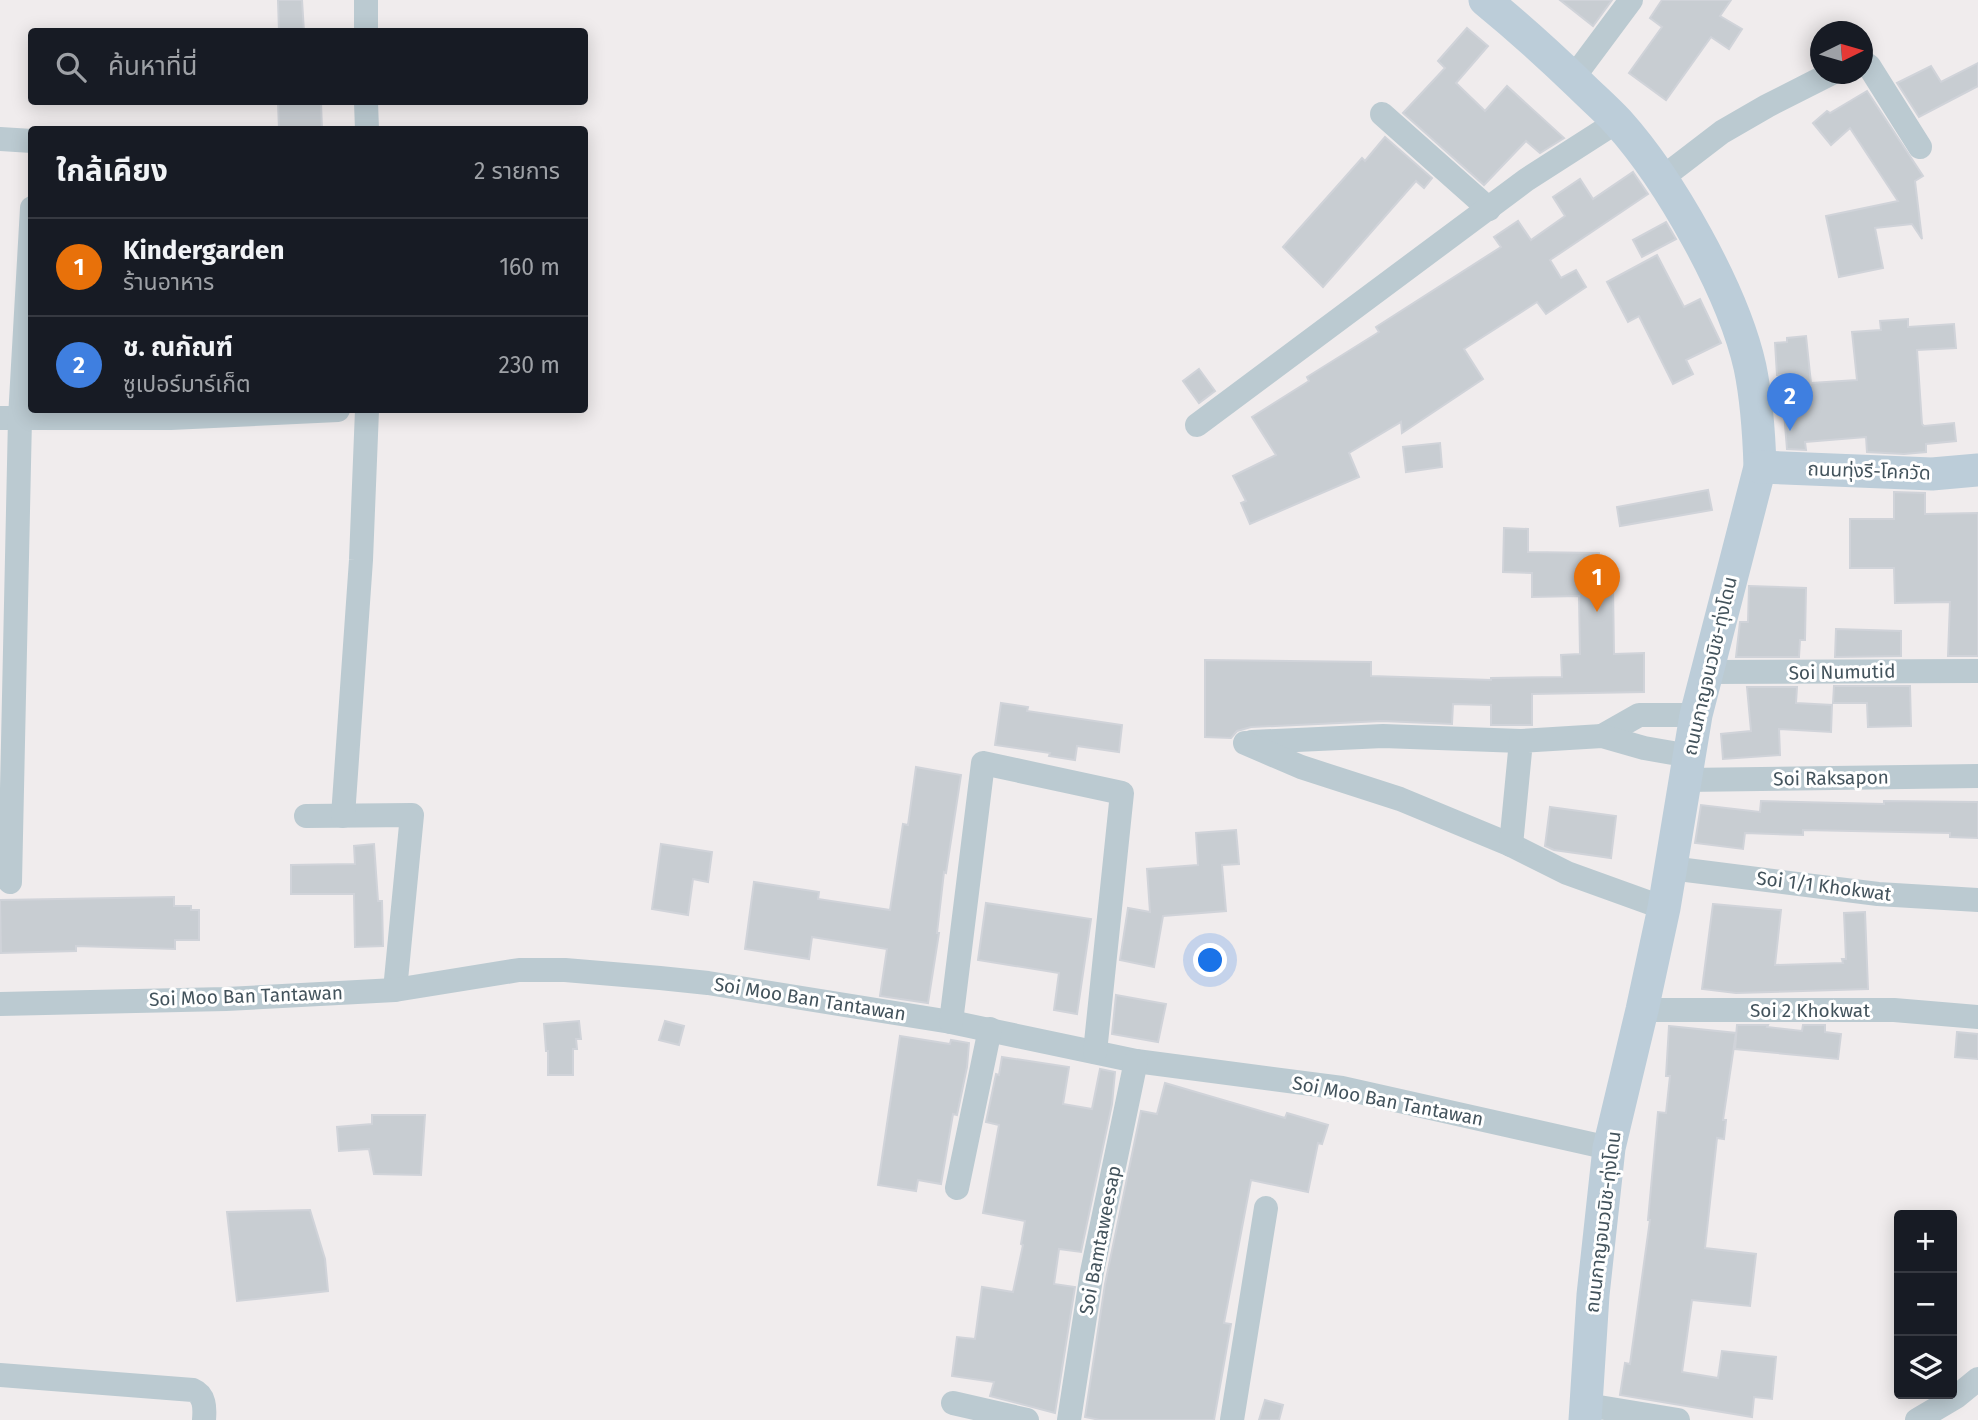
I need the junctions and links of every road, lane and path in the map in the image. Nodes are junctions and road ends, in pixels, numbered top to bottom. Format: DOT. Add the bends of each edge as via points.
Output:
graph roads {
  1 [pos="366,0"];
  2 [pos="1485,0"];
  3 [pos="1631,0"];
  4 [pos="366,28"];
  5 [pos="1873,72"];
  6 [pos="1573,78"];
  7 [pos="1811,84"];
  8 [pos="366,105"];
  9 [pos="1382,114"];
  10 [pos="1618,121"];
  11 [pos="367,126"];
  12 [pos="0,139"];
  13 [pos="28,141"];
  14 [pos="1920,147"];
  15 [pos="1662,178"];
  16 [pos="1489,209"];
  17 [pos="28,246"];
  18 [pos="208,413"];
  19 [pos="367,413"];
  20 [pos="165,414"];
  21 [pos="10,418"];
  22 [pos="1197,425"];
  23 [pos="1760,467"];
  24 [pos="1978,470"];
  25 [pos="1978,671"];
  26 [pos="1706,672"];
  27 [pos="1696,715"];
  28 [pos="1602,736"];
  29 [pos="1521,741"];
  30 [pos="1687,768"];
  31 [pos="1978,776"];
  32 [pos="306,816"];
  33 [pos="343,816"];
  34 [pos="1511,845"];
  35 [pos="1670,868"];
  36 [pos="9,882"];
  37 [pos="1978,900"];
  38 [pos="1664,908"];
  39 [pos="395,990"];
  40 [pos="0,1004"];
  41 [pos="1642,1010"];
  42 [pos="1978,1017"];
  43 [pos="951,1021"];
  44 [pos="990,1029"];
  45 [pos="1095,1052"];
  46 [pos="1136,1061"];
  47 [pos="1609,1148"];
  48 [pos="957,1188"];
  49 [pos="1266,1208"];
  50 [pos="0,1375"];
  51 [pos="1978,1379"];
  52 [pos="953,1403"];
  53 [pos="1586,1413"];
  54 [pos="204,1420"];
  55 [pos="1027,1420"];
  56 [pos="1069,1420"];
  57 [pos="1232,1420"];
  58 [pos="1678,1420"];
  59 [pos="1917,1420"];
  1 -- 4 [label="street"];
  2 -- 6 [label="street, ถนนกาญจนวนิช-ทุ่งโดน"];
  3 -- 6 [label="street"];
  5 -- 14 [label="street"];
  6 -- 10 [label="street, ถนนกาญจนวนิช-ทุ่งโดน"];
  7 -- 15 [label="street" via="1734,125"];
  8 -- 11 [label="street"];
  9 -- 16 [label="street"];
  10 -- 15 [label="street, ถนนกาญจนวนิช-ทุ่งโดน"];
  10 -- 16 [label="street"];
  12 -- 13 [label="street"];
  15 -- 23 [label="street, ถนนกาญจนวนิช-ทุ่งโดน" via="1719,284 1745,349 1758,416"];
  16 -- 22 [label="street"];
  17 -- 21 [label="street"];
  18 -- 20 [label="street"];
  19 -- 33 [label="street"];
  20 -- 21 [label="street"];
  21 -- 36 [label="street"];
  23 -- 24 [label="street, ถนนทุ่งรี-โคกวัด" via="1932,474"];
  23 -- 26 [label="street, ถนนกาญจนวนิช-ทุ่งโดน"];
  25 -- 26 [label="street, Soi Numutid"];
  26 -- 27 [label="street, ถนนกาญจนวนิช-ทุ่งโดน"];
  27 -- 28 [label="street" via="1639,715"];
  27 -- 30 [label="street, ถนนกาญจนวนิช-ทุ่งโดน"];
  28 -- 29 [label="street"];
  28 -- 30 [label="street, Soi Raksapon" via="1644,748"];
  29 -- 34 [label="street"];
  29 -- 34 [label="street" via="1383,736 1244,743"];
  30 -- 31 [label="street, Soi Raksapon"];
  30 -- 35 [label="street, ถนนกาญจนวนิช-ทุ่งโดน"];
  32 -- 33 [label="street"];
  33 -- 39 [label="street" via="412,815"];
  34 -- 38 [label="street" via="1567,873"];
  35 -- 37 [label="street, Soi 1/1 Khokwat" via="1878,894"];
  35 -- 38 [label="street, ถนนกาญจนวนิช-ทุ่งโดน"];
  38 -- 41 [label="street, ถนนกาญจนวนิช-ทุ่งโดน"];
  39 -- 40 [label="street, Soi Moo Ban Tantawan"];
  39 -- 43 [label="street, Soi Moo Ban Tantawan" via="519,970 565,970 708,983"];
  41 -- 42 [label="street, Soi 2 Khokwat" via="1894,1010"];
  41 -- 47 [label="street, ถนนกาญจนวนิช-ทุ่งโดน"];
  43 -- 44 [label="street, Soi Moo Ban Tantawan"];
  43 -- 45 [label="street" via="983,763 1122,793"];
  44 -- 45 [label="street, Soi Moo Ban Tantawan"];
  44 -- 48 [label="street"];
  45 -- 46 [label="street, Soi Moo Ban Tantawan"];
  46 -- 47 [label="street, Soi Moo Ban Tantawan" via="1342,1088"];
  46 -- 56 [label="street, Soi Bamtaweesap" via="1092,1272"];
  47 -- 53 [label="street, ถนนกาญจนวนิช-ทุ่งโดน"];
  49 -- 57 [label="street"];
  50 -- 54 [label="street" via="193,1390 202,1397"];
  51 -- 59 [label="street"];
  52 -- 55 [label="street"];
  53 -- 58 [label="street"];
}
